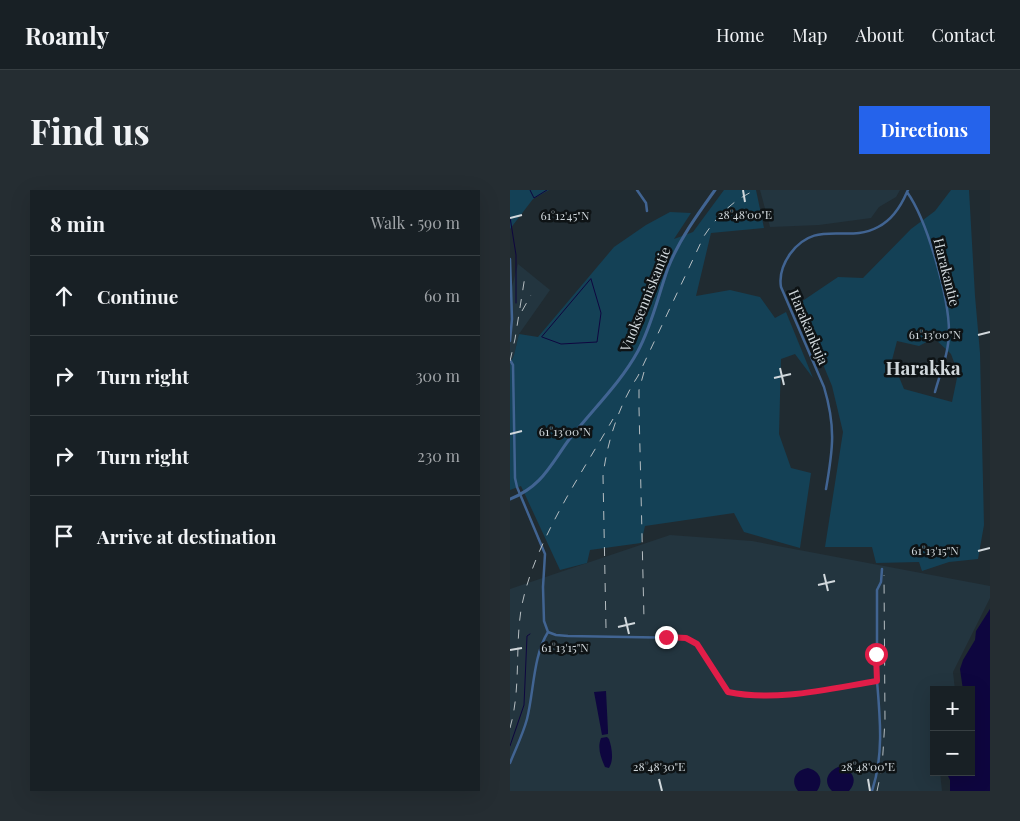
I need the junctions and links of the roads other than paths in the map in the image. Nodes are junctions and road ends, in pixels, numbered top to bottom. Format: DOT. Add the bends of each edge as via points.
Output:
graph roads {
  1 [pos="637,190"];
  2 [pos="715,190"];
  3 [pos="907,191"];
  4 [pos="647,211"];
  5 [pos="510,259"];
  6 [pos="510,341"];
  7 [pos="510,360"];
  8 [pos="934,392"];
  9 [pos="826,489"];
  10 [pos="521,495"];
  11 [pos="510,499"];
  12 [pos="882,569"];
  13 [pos="548,632"];
  14 [pos="877,681"];
  15 [pos="510,763"];
  16 [pos="872,791"];
  1 -- 4 [label="street" via="646,203"];
  2 -- 10 [label="street, Vuoksenniskantie" via="677,247 646,335 633,360 540,481"];
  3 -- 8 [label="street, Harakantie" via="928,237 948,322 947,351"];
  3 -- 9 [label="street, Harakankuja" via="897,211 878,227 858,232 819,234 806,239 788,257 781,272 782,287 830,409 833,440"];
  5 -- 6 [label="street"];
  7 -- 10 [label="street" via="513,365 514,472"];
  10 -- 11 [label="street, Vuoksenniskantie"];
  10 -- 13 [label="street" via="545,554 544,621"];
  12 -- 14 [label="street" via="877,590"];
  13 -- 14 [label="street" via="568,636 686,638 701,648 728,692 741,695 804,693"];
  13 -- 15 [label="street" via="533,679 526,721"];
  14 -- 16 [label="street" via="879,765"];
}
